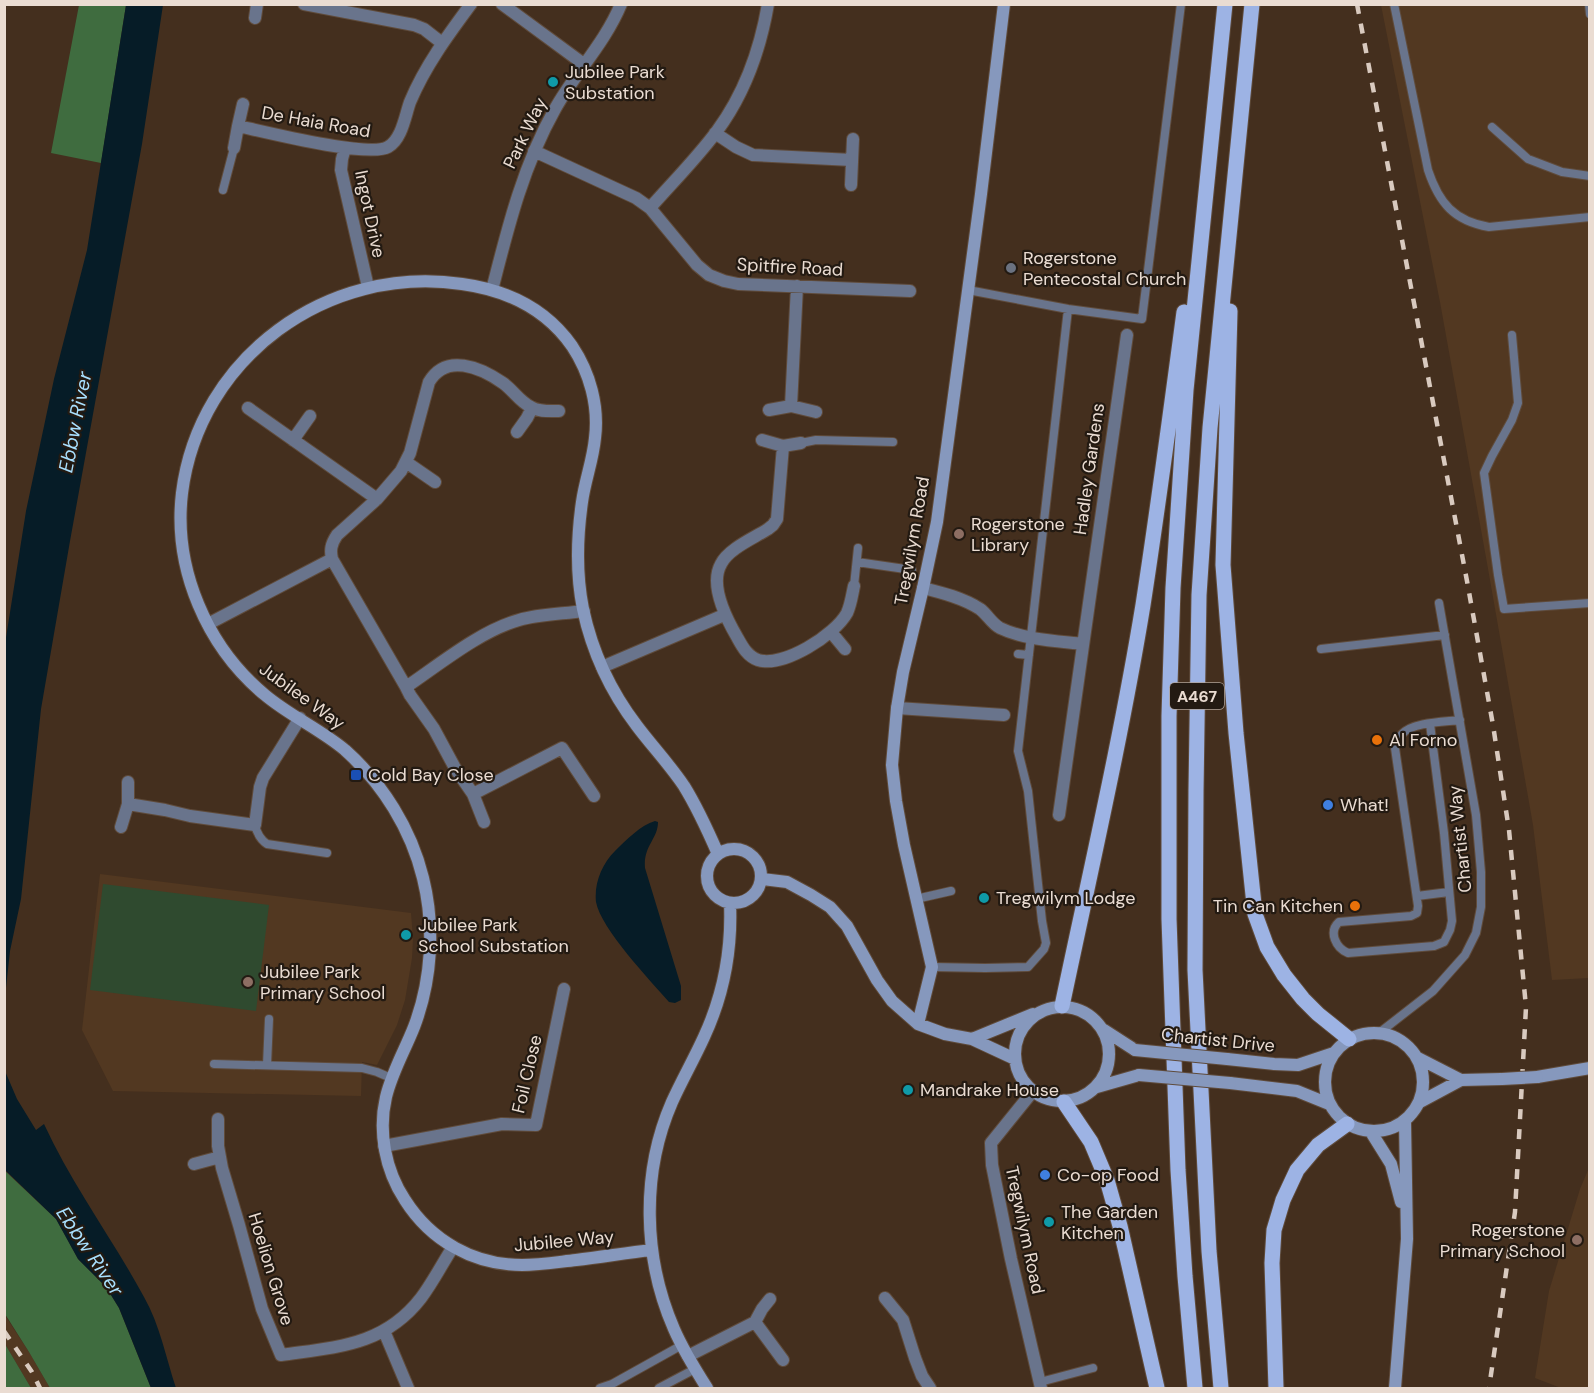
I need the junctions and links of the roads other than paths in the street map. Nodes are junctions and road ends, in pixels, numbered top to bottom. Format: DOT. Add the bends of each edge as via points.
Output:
graph roads {
  1 [pos="257,4"];
  2 [pos="304,4"];
  3 [pos="471,4"];
  4 [pos="502,4"];
  5 [pos="621,4"];
  6 [pos="768,4"];
  7 [pos="1004,4"];
  8 [pos="1181,4"];
  9 [pos="1225,4"];
  10 [pos="1252,4"];
  11 [pos="1394,4"];
  12 [pos="1589,4"];
  13 [pos="340,8"];
  14 [pos="1590,14"];
  15 [pos="255,18"];
  16 [pos="442,43"];
  17 [pos="585,64"];
  18 [pos="243,104"];
  19 [pos="238,126"];
  20 [pos="1492,127"];
  21 [pos="715,133"];
  22 [pos="853,139"];
  23 [pos="234,148"];
  24 [pos="345,148"];
  25 [pos="534,152"];
  26 [pos="852,160"];
  27 [pos="1590,176"];
  28 [pos="851,185"];
  29 [pos="223,190"];
  30 [pos="1233,191"];
  31 [pos="650,208"];
  32 [pos="1590,217"];
  33 [pos="797,286"];
  34 [pos="368,287"];
  35 [pos="492,290"];
  36 [pos="968,290"];
  37 [pos="910,291"];
  38 [pos="1068,309"];
  39 [pos="1127,335"];
  40 [pos="1512,335"];
  41 [pos="791,406"];
  42 [pos="248,408"];
  43 [pos="532,408"];
  44 [pos="770,410"];
  45 [pos="559,411"];
  46 [pos="816,412"];
  47 [pos="310,416"];
  48 [pos="517,432"];
  49 [pos="293,440"];
  50 [pos="762,440"];
  51 [pos="893,442"];
  52 [pos="801,443"];
  53 [pos="783,446"];
  54 [pos="406,462"];
  55 [pos="435,482"];
  56 [pos="377,499"];
  57 [pos="858,548"];
  58 [pos="332,559"];
  59 [pos="857,562"];
  60 [pos="912,570"];
  61 [pos="854,586"];
  62 [pos="923,588"];
  63 [pos="1439,603"];
  64 [pos="1590,603"];
  65 [pos="584,611"];
  66 [pos="724,615"];
  67 [pos="208,624"];
  68 [pos="831,632"];
  69 [pos="1445,635"];
  70 [pos="1031,637"];
  71 [pos="1083,644"];
  72 [pos="845,649"];
  73 [pos="1321,649"];
  74 [pos="1018,654"];
  75 [pos="1029,655"];
  76 [pos="602,667"];
  77 [pos="406,687"];
  78 [pos="897,708"];
  79 [pos="1004,715"];
  80 [pos="300,718"];
  81 [pos="1460,720"];
  82 [pos="1431,724"];
  83 [pos="128,782"];
  84 [pos="473,794"];
  85 [pos="594,796"];
  86 [pos="128,804"];
  87 [pos="1059,815"];
  88 [pos="484,822"];
  89 [pos="255,825"];
  90 [pos="121,826"];
  91 [pos="327,853"];
  92 [pos="718,854"];
  93 [pos="762,879"];
  94 [pos="951,891"];
  95 [pos="1449,892"];
  96 [pos="1417,896"];
  97 [pos="916,899"];
  98 [pos="730,903"];
  99 [pos="932,967"];
  100 [pos="564,989"];
  101 [pos="1062,1006"];
  102 [pos="1046,1009"];
  103 [pos="269,1018"];
  104 [pos="918,1024"];
  105 [pos="1104,1030"];
  106 [pos="1379,1033"];
  107 [pos="972,1039"];
  108 [pos="1349,1039"];
  109 [pos="1334,1053"];
  110 [pos="1418,1058"];
  111 [pos="1015,1059"];
  112 [pos="214,1064"];
  113 [pos="267,1065"];
  114 [pos="1590,1068"];
  115 [pos="392,1078"];
  116 [pos="1461,1080"];
  117 [pos="1097,1087"];
  118 [pos="1033,1091"];
  119 [pos="1064,1102"];
  120 [pos="1420,1102"];
  121 [pos="1329,1104"];
  122 [pos="218,1119"];
  123 [pos="1405,1122"];
  124 [pos="1347,1124"];
  125 [pos="1371,1132"];
  126 [pos="384,1146"];
  127 [pos="219,1156"];
  128 [pos="194,1164"];
  129 [pos="1407,1239"];
  130 [pos="453,1247"];
  131 [pos="651,1250"];
  132 [pos="885,1298"];
  133 [pos="770,1299"];
  134 [pos="755,1322"];
  135 [pos="384,1331"];
  136 [pos="685,1351"];
  137 [pos="783,1360"];
  138 [pos="1093,1368"];
  139 [pos="695,1369"];
  140 [pos="1041,1385"];
  141 [pos="408,1389"];
  142 [pos="600,1389"];
  143 [pos="658,1389"];
  144 [pos="707,1389"];
  145 [pos="930,1389"];
  146 [pos="1157,1389"];
  147 [pos="1195,1389"];
  148 [pos="1221,1389"];
  149 [pos="1276,1389"];
  150 [pos="1395,1389"];
  1 -- 15 [label="street"];
  2 -- 13 [label="street"];
  3 -- 16 [label="street, De Haia Road"];
  4 -- 17 [label="street"];
  5 -- 17 [label="street, Park Way"];
  6 -- 21 [label="street" via="753,66"];
  7 -- 36 [label="street, Tregwilym Road"];
  8 -- 38 [label="lane" via="1142,319"];
  9 -- 101 [label="main road" via="1142,607"];
  9 -- 147 [label="main road, A467" via="1186,390 1169,716 1169,919 1178,1170"];
  10 -- 30 [label="main road, A467"];
  11 -- 32 [label="lane" via="1428,171 1450,211 1476,225 1489,227"];
  12 -- 14 [label="lane"];
  13 -- 16 [label="street" via="414,25"];
  16 -- 24 [label="street, De Haia Road" via="393,142 381,150"];
  17 -- 25 [label="street, Park Way" via="556,107"];
  18 -- 19 [label="street, De Haia Road"];
  19 -- 23 [label="street"];
  19 -- 24 [label="street, De Haia Road"];
  20 -- 27 [label="lane" via="1528,159 1562,172"];
  21 -- 26 [label="street" via="753,155"];
  21 -- 31 [label="street"];
  22 -- 26 [label="street"];
  23 -- 29 [label="lane"];
  24 -- 34 [label="street, Ingot Drive" via="341,170"];
  25 -- 31 [label="street, Spitfire Road" via="622,191"];
  25 -- 35 [label="street, Park Way" via="512,209"];
  26 -- 28 [label="street"];
  30 -- 108 [label="main road" via="1223,565 1255,914 1267,947 1284,975 1318,1014"];
  30 -- 148 [label="main road, A467" via="1199,595 1196,791 1196,992 1208,1240"];
  31 -- 33 [label="street, Spitfire Road" via="709,275 738,284"];
  33 -- 37 [label="street, Spitfire Road"];
  33 -- 41 [label="street"];
  34 -- 35 [label="street, Jubilee Way" via="433,281"];
  34 -- 67 [label="street, Jubilee Way" via="331,299 271,335 237,369 206,416 186,473 181,522 187,572"];
  35 -- 65 [label="street, Jubilee Way" via="526,304 558,329 572,346 590,382 595,401 595,437 578,543"];
  36 -- 38 [label="lane"];
  36 -- 62 [label="street, Tregwilym Road"];
  38 -- 70 [label="lane"];
  39 -- 71 [label="street, Hadley Gardens"];
  40 -- 64 [label="lane" via="1518,403 1484,473 1504,609"];
  41 -- 44 [label="street"];
  41 -- 46 [label="street"];
  42 -- 49 [label="street"];
  43 -- 45 [label="street"];
  43 -- 48 [label="street"];
  43 -- 54 [label="street" via="491,376 465,366 439,369 429,382"];
  47 -- 49 [label="street"];
  49 -- 56 [label="street"];
  50 -- 53 [label="street"];
  51 -- 52 [label="lane"];
  52 -- 53 [label="street"];
  53 -- 66 [label="street" via="777,519 730,553 720,565 717,583"];
  54 -- 55 [label="street"];
  54 -- 56 [label="street"];
  56 -- 58 [label="street" via="337,535 330,551"];
  57 -- 59 [label="lane"];
  58 -- 67 [label="street"];
  58 -- 77 [label="street"];
  59 -- 60 [label="lane"];
  59 -- 61 [label="lane"];
  61 -- 68 [label="street" via="846,614"];
  62 -- 70 [label="street" via="964,600 982,610 998,627"];
  62 -- 78 [label="street, Tregwilym Road"];
  63 -- 69 [label="lane, Chartist Way"];
  65 -- 76 [label="street, Jubilee Way"];
  65 -- 77 [label="street" via="505,625"];
  66 -- 68 [label="street" via="746,652 760,661 799,652"];
  66 -- 76 [label="street"];
  67 -- 80 [label="street, Jubilee Way" via="247,678"];
  68 -- 72 [label="street"];
  69 -- 73 [label="lane"];
  69 -- 81 [label="lane, Chartist Way"];
  70 -- 71 [label="street"];
  70 -- 75 [label="lane"];
  71 -- 87 [label="street, Hadley Gardens"];
  74 -- 75 [label="lane"];
  75 -- 99 [label="lane" via="1018,751 1028,791 1044,950 1028,967"];
  76 -- 92 [label="street, Jubilee Way" via="625,710 683,786"];
  77 -- 84 [label="street"];
  78 -- 79 [label="street"];
  78 -- 97 [label="street, Tregwilym Road" via="892,765"];
  80 -- 89 [label="street" via="263,778"];
  80 -- 115 [label="street, Jubilee Way" via="345,750 375,781 399,817 423,877 430,942 426,985"];
  81 -- 82 [label="lane"];
  81 -- 106 [label="lane, Chartist Way" via="1476,815 1481,907 1476,933 1465,955 1433,991"];
  82 -- 96 [label="lane" via="1407,729 1395,748"];
  82 -- 96 [label="lane" via="1450,930 1444,942 1434,946 1348,953 1337,946 1334,926 1339,922 1411,916 1417,913"];
  83 -- 86 [label="street"];
  84 -- 85 [label="street" via="562,748"];
  84 -- 88 [label="street"];
  86 -- 89 [label="street"];
  86 -- 90 [label="street"];
  89 -- 91 [label="lane" via="267,844"];
  92 -- 93 [label="street" via="728,849 748,852 756,859"];
  92 -- 98 [label="street" via="711,861 707,882 719,900"];
  93 -- 98 [label="street" via="751,898"];
  93 -- 104 [label="street" via="787,882 830,907 847,926 892,1001"];
  94 -- 97 [label="lane"];
  95 -- 96 [label="lane"];
  97 -- 99 [label="street, Tregwilym Road"];
  98 -- 131 [label="street" via="729,946 720,993 658,1144 650,1206"];
  99 -- 104 [label="street, Tregwilym Road"];
  100 -- 126 [label="street, Foil Close" via="536,1125 502,1124"];
  101 -- 102 [label="street, Chartist Drive"];
  101 -- 105 [label="street, Chartist Drive" via="1081,1010"];
  102 -- 107 [label="street"];
  102 -- 111 [label="street, Chartist Drive" via="1032,1017 1019,1033"];
  103 -- 113 [label="lane"];
  104 -- 107 [label="street"];
  105 -- 109 [label="street, Chartist Drive, bridge" via="1135,1050 1274,1064 1298,1065"];
  105 -- 117 [label="street" via="1109,1063"];
  106 -- 108 [label="street"];
  106 -- 110 [label="street" via="1404,1042"];
  107 -- 111 [label="street"];
  108 -- 109 [label="street, Chartist Drive"];
  109 -- 121 [label="street" via="1328,1063 1325,1087"];
  110 -- 116 [label="street"];
  110 -- 120 [label="street" via="1424,1080"];
  111 -- 118 [label="street" via="1025,1084"];
  112 -- 113 [label="lane"];
  113 -- 115 [label="lane" via="362,1068"];
  114 -- 116 [label="street, bridge" via="1537,1077"];
  115 -- 126 [label="street, Jubilee Way" via="382,1125"];
  116 -- 120 [label="street"];
  117 -- 119 [label="street" via="1084,1097"];
  117 -- 121 [label="street, bridge" via="1139,1075 1297,1091"];
  118 -- 119 [label="street"];
  118 -- 140 [label="street, Tregwilym Road" via="992,1143 992,1165"];
  119 -- 146 [label="main road" via="1091,1142 1107,1180"];
  120 -- 123 [label="street"];
  121 -- 124 [label="street"];
  122 -- 127 [label="street, Hoelion Grove"];
  123 -- 125 [label="street" via="1391,1130"];
  123 -- 129 [label="street"];
  124 -- 125 [label="street"];
  124 -- 149 [label="main road" via="1318,1145 1297,1170 1274,1230"];
  125 -- 129 [label="street" via="1391,1164"];
  126 -- 130 [label="street, Jubilee Way" via="399,1192 414,1214"];
  127 -- 128 [label="street"];
  127 -- 135 [label="street, Hoelion Grove" via="262,1310 280,1355 354,1343"];
  129 -- 150 [label="street"];
  130 -- 131 [label="street, Jubilee Way" via="484,1260 518,1265"];
  130 -- 135 [label="street, Hoelion Grove" via="420,1299"];
  131 -- 136 [label="street" via="664,1303"];
  132 -- 145 [label="street" via="903,1320 918,1367"];
  133 -- 134 [label="street"];
  134 -- 136 [label="street"];
  134 -- 137 [label="street"];
  135 -- 141 [label="street"];
  136 -- 139 [label="street"];
  136 -- 142 [label="lane"];
  138 -- 140 [label="lane"];
  139 -- 143 [label="lane"];
  139 -- 144 [label="street"];
}
